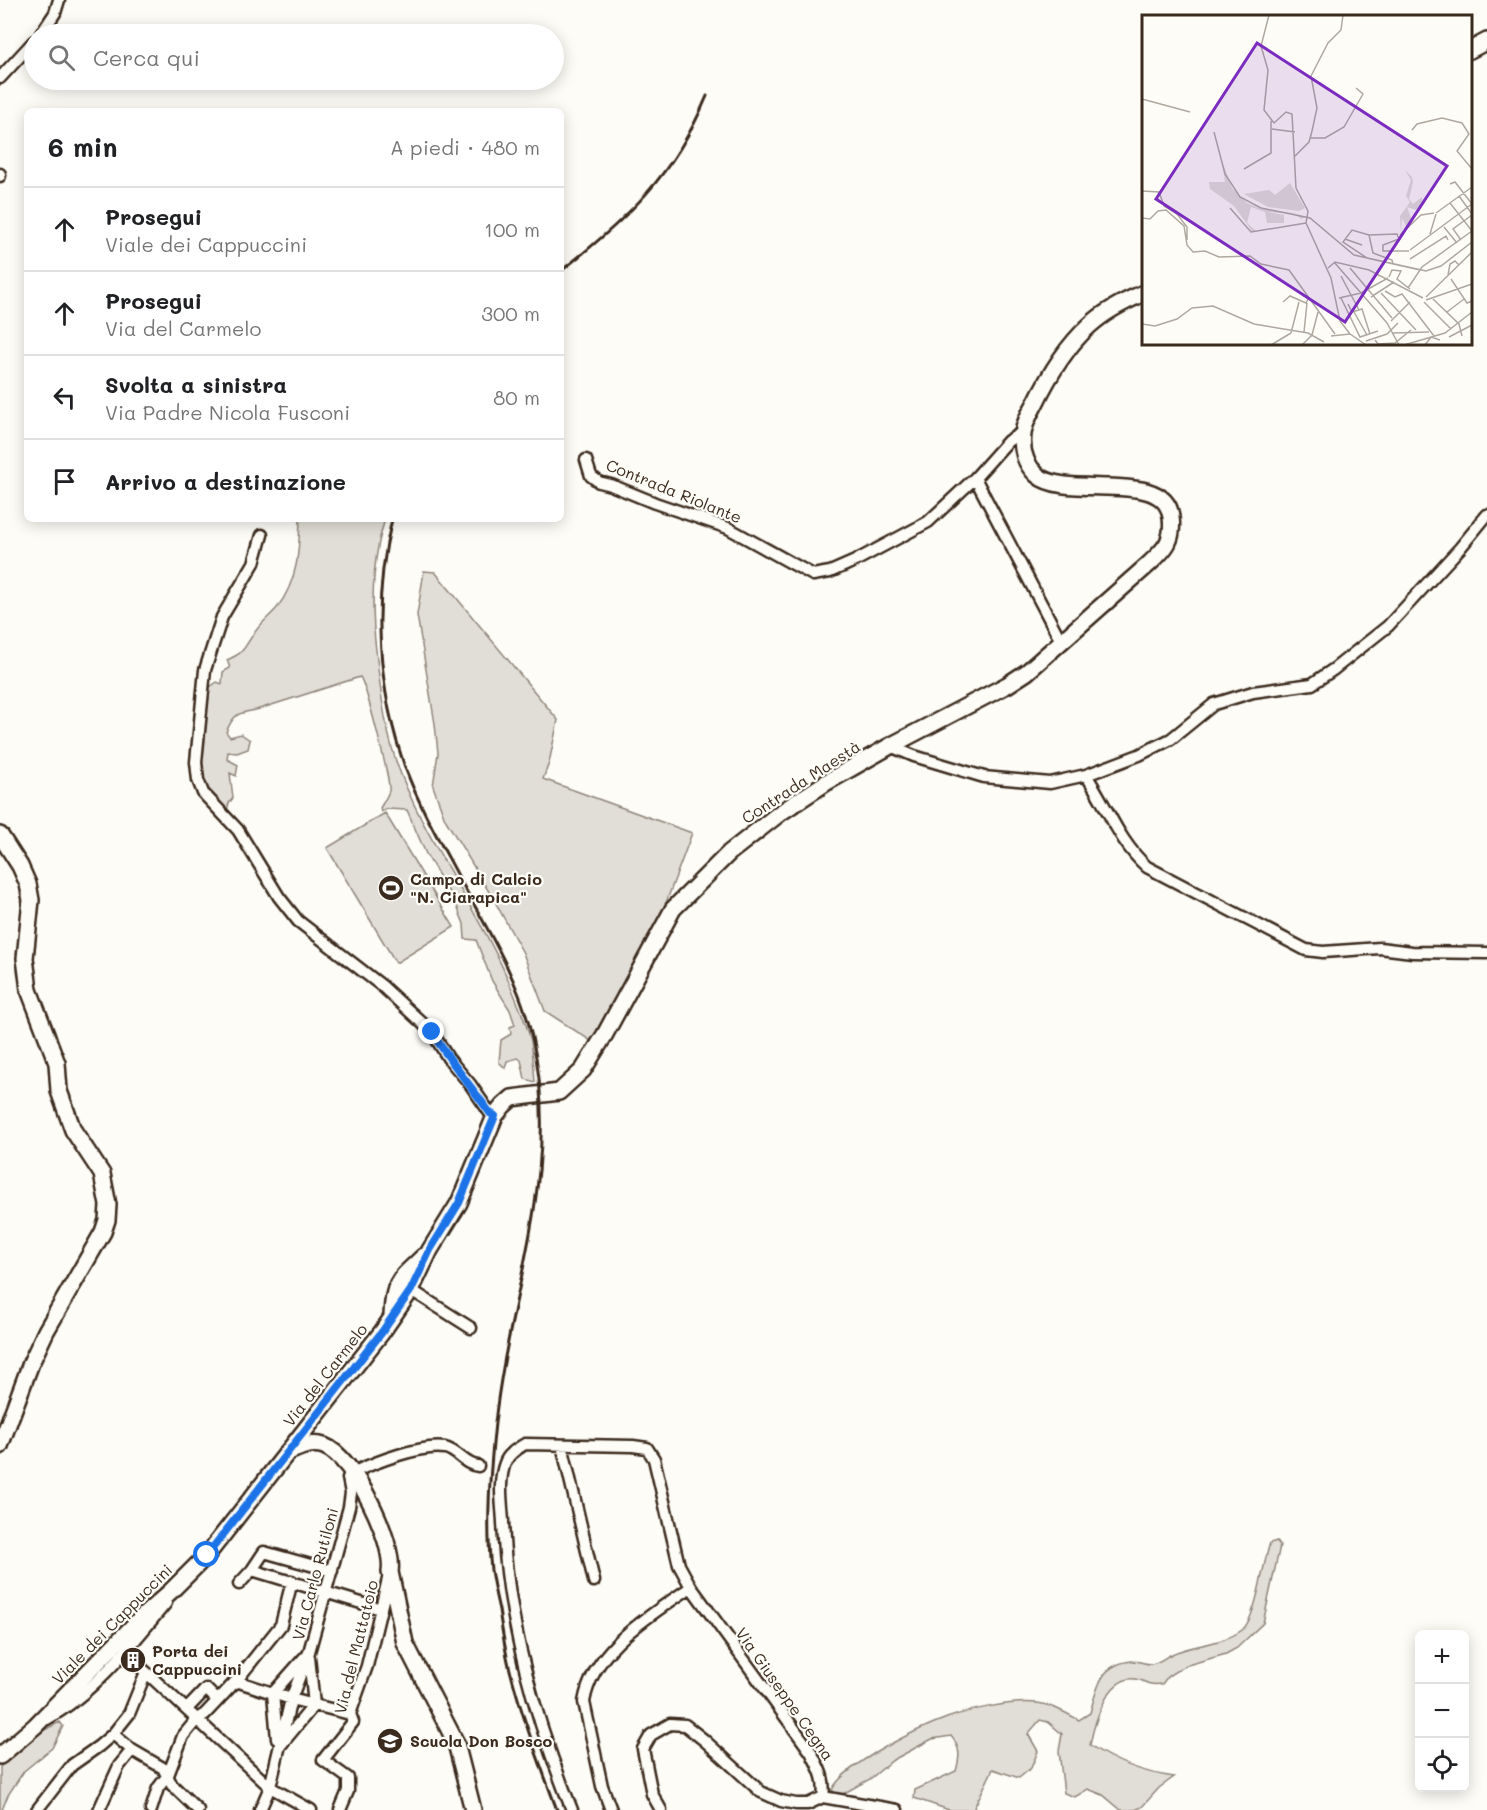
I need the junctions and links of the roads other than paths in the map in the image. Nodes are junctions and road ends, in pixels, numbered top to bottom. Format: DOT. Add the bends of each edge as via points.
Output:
graph roads {
  1 [pos="59,0"];
  2 [pos="48,24"];
  3 [pos="1487,41"];
  4 [pos="1472,49"];
  5 [pos="24,52"];
  6 [pos="0,78"];
  7 [pos="1142,294"];
  8 [pos="1023,432"];
  9 [pos="586,460"];
  10 [pos="975,478"];
  11 [pos="1487,514"];
  12 [pos="261,535"];
  13 [pos="1062,643"];
  14 [pos="1006,685"];
  15 [pos="890,746"];
  16 [pos="1086,775"];
  17 [pos="0,835"];
  18 [pos="1487,953"];
  19 [pos="550,1094"];
  20 [pos="495,1116"];
  21 [pos="430,1250"];
  22 [pos="411,1290"];
  23 [pos="392,1318"];
  24 [pos="471,1328"];
  25 [pos="312,1421"];
  26 [pos="317,1444"];
  27 [pos="562,1445"];
  28 [pos="0,1446"];
  29 [pos="286,1454"];
  30 [pos="478,1466"];
  31 [pos="353,1470"];
  32 [pos="252,1570"];
  33 [pos="332,1570"];
  34 [pos="390,1572"];
  35 [pos="292,1581"];
  36 [pos="594,1581"];
  37 [pos="238,1584"];
  38 [pos="691,1587"];
  39 [pos="171,1591"];
  40 [pos="326,1592"];
  41 [pos="381,1609"];
  42 [pos="309,1652"];
  43 [pos="130,1657"];
  44 [pos="146,1672"];
  45 [pos="236,1681"];
  46 [pos="273,1693"];
  47 [pos="291,1699"];
  48 [pos="217,1700"];
  49 [pos="314,1705"];
  50 [pos="187,1709"];
  51 [pos="350,1714"];
  52 [pos="197,1719"];
  53 [pos="35,1726"];
  54 [pos="113,1734"];
  55 [pos="278,1748"];
  56 [pos="132,1750"];
  57 [pos="0,1756"];
  58 [pos="168,1775"];
  59 [pos="270,1787"];
  60 [pos="823,1797"];
  61 [pos="37,1810"];
  62 [pos="99,1810"];
  63 [pos="151,1810"];
  64 [pos="198,1810"];
  65 [pos="261,1810"];
  66 [pos="310,1810"];
  67 [pos="340,1810"];
  68 [pos="472,1810"];
  69 [pos="572,1810"];
  70 [pos="611,1810"];
  71 [pos="661,1810"];
  72 [pos="897,1810"];
  1 -- 2 [label="street"];
  3 -- 4 [label="street"];
  5 -- 6 [label="street"];
  7 -- 8 [label="street, Contrada Riolante" via="1091,324 1074,341 1049,374"];
  8 -- 10 [label="street, Contrada Riolante" via="1008,441"];
  8 -- 13 [label="street, Contrada Riolante" via="1026,463 1038,476 1068,485 1154,493 1166,502 1171,513 1173,531 1166,547"];
  9 -- 10 [label="street, Contrada Riolante" via="591,476 599,482 728,528 813,575 855,561 928,522"];
  10 -- 13 [label="street"];
  11 -- 16 [label="street" via="1461,548 1388,626 1312,684 1253,692 1214,704 1171,740"];
  12 -- 20 [label="street" via="254,563 222,617 205,670 196,762 203,793 238,830 298,921 382,986 432,1032"];
  13 -- 14 [label="street, Contrada Riolante"];
  14 -- 15 [label="street, Contrada Maestà"];
  15 -- 16 [label="street" via="984,777 1050,783"];
  15 -- 19 [label="street, Contrada Maestà" via="780,813 729,853 673,909 583,1070 567,1087"];
  16 -- 18 [label="street" via="1134,856 1306,950 1380,948"];
  17 -- 28 [label="street" via="20,867 31,900 25,958 29,990 57,1063 59,1090 73,1130 102,1174 108,1205 103,1232 41,1342"];
  19 -- 20 [label="street, Via del Carmelo" via="512,1098"];
  20 -- 21 [label="street, Via del Carmelo" via="459,1203"];
  21 -- 22 [label="street, Via del Carmelo"];
  21 -- 23 [label="street, Via del Carmelo" via="398,1282 392,1299"];
  22 -- 23 [label="street, Via del Carmelo"];
  22 -- 24 [label="street"];
  23 -- 25 [label="street, Via del Carmelo"];
  25 -- 26 [label="street"];
  25 -- 29 [label="street, Via del Carmelo"];
  26 -- 29 [label="street"];
  26 -- 31 [label="street" via="333,1450"];
  27 -- 36 [label="street"];
  27 -- 38 [label="street, Via Giuseppe Cegna" via="647,1449 654,1459 679,1565"];
  27 -- 69 [label="street" via="525,1444 513,1451 505,1461 501,1485 504,1552 526,1677"];
  29 -- 39 [label="street, Viale dei Cappuccini" via="207,1555"];
  30 -- 31 [label="street" via="472,1466 448,1448 430,1447"];
  31 -- 33 [label="street, Via Carlo Rutiloni" via="348,1478 349,1507"];
  31 -- 34 [label="street" via="389,1546"];
  32 -- 33 [label="street" via="264,1552"];
  32 -- 35 [label="street"];
  32 -- 37 [label="street"];
  33 -- 40 [label="street, Via Carlo Rutiloni"];
  34 -- 41 [label="street, Via del Mattatoio"];
  34 -- 68 [label="street" via="405,1643 456,1743"];
  35 -- 40 [label="street"];
  35 -- 45 [label="street" via="281,1625"];
  38 -- 60 [label="street, Via Giuseppe Cegna" via="811,1752 825,1785"];
  38 -- 70 [label="street" via="615,1644 586,1688 584,1702"];
  39 -- 43 [label="street"];
  39 -- 53 [label="street, Viale dei Cappuccini"];
  40 -- 41 [label="street"];
  40 -- 42 [label="street, Via Carlo Rutiloni"];
  41 -- 51 [label="street, Via del Mattatoio"];
  42 -- 46 [label="street"];
  42 -- 47 [label="street, Via Carlo Rutiloni"];
  42 -- 49 [label="street"];
  43 -- 44 [label="street"];
  43 -- 53 [label="street" via="66,1709"];
  44 -- 50 [label="street"];
  44 -- 54 [label="street" via="129,1714"];
  45 -- 46 [label="street"];
  45 -- 48 [label="street"];
  46 -- 47 [label="street"];
  46 -- 55 [label="street"];
  47 -- 49 [label="street"];
  47 -- 55 [label="street, Via Carlo Rutiloni"];
  48 -- 50 [label="street" via="206,1689"];
  48 -- 52 [label="street"];
  49 -- 51 [label="street"];
  49 -- 55 [label="street"];
  50 -- 52 [label="street"];
  51 -- 67 [label="street, Via del Mattatoio" via="353,1722 323,1760 348,1778 348,1791"];
  52 -- 58 [label="street" via="183,1736"];
  52 -- 59 [label="street"];
  53 -- 57 [label="street, Viale dei Cappuccini"];
  54 -- 56 [label="street"];
  54 -- 61 [label="street" via="72,1765"];
  55 -- 59 [label="street"];
  56 -- 58 [label="street" via="164,1768"];
  56 -- 62 [label="street" via="118,1766"];
  58 -- 63 [label="street" via="158,1788"];
  58 -- 64 [label="street" via="172,1785"];
  59 -- 65 [label="street"];
  59 -- 66 [label="street"];
  60 -- 71 [label="street" via="808,1804 796,1804 761,1792 685,1725 670,1724 651,1735 643,1749 652,1794"];
  60 -- 72 [label="street"];
}
